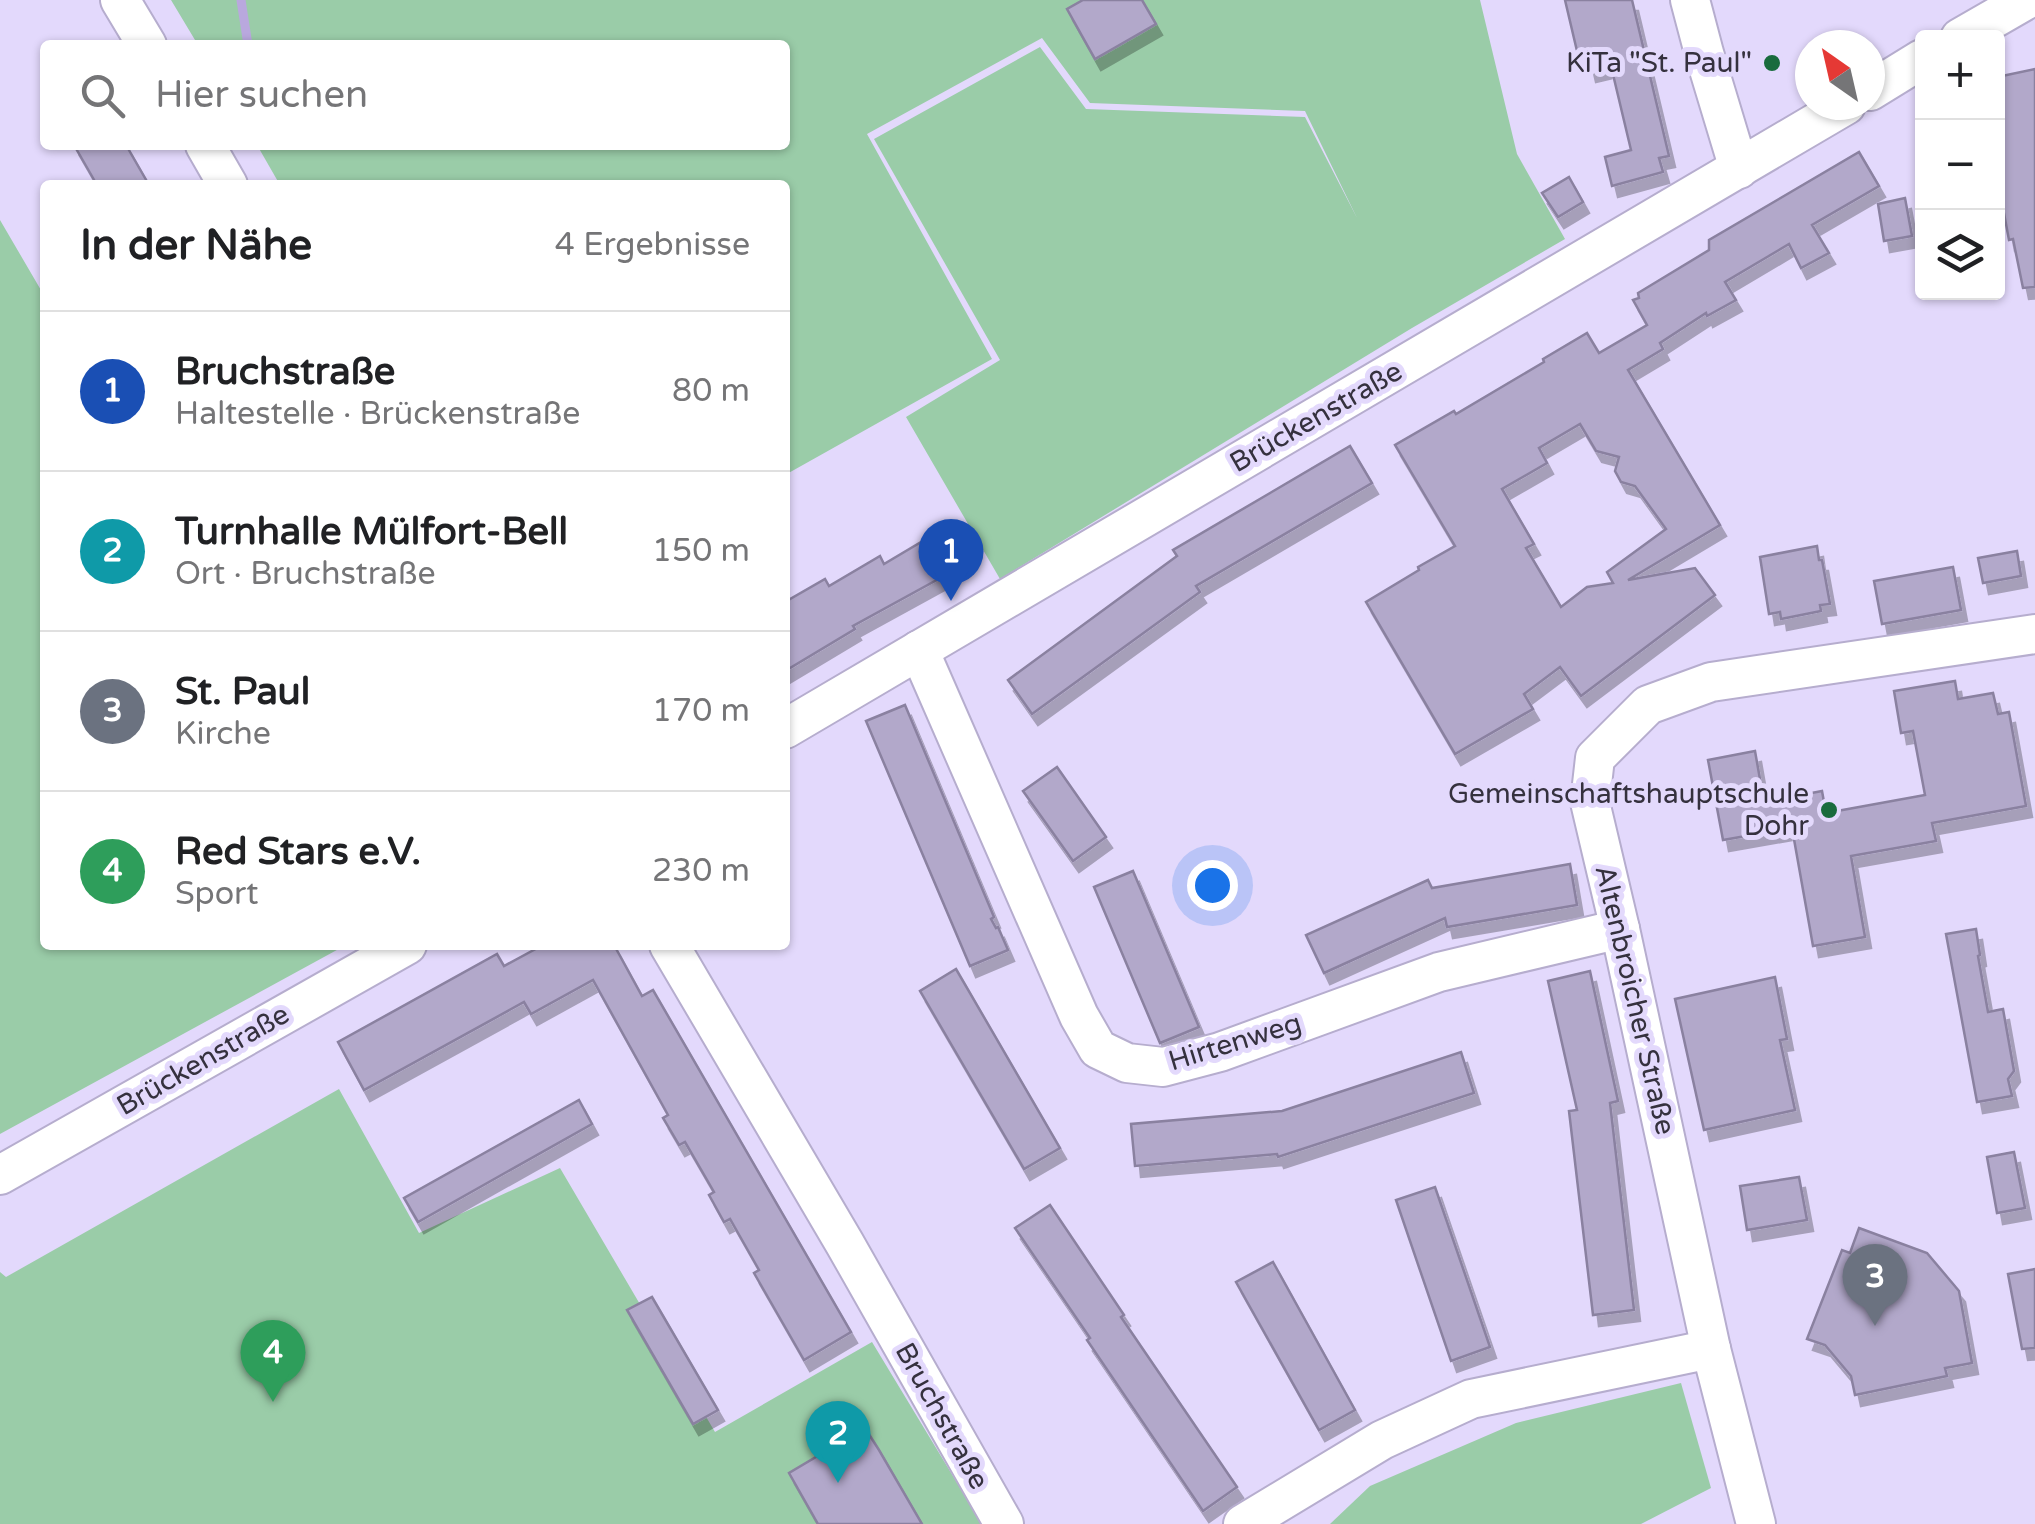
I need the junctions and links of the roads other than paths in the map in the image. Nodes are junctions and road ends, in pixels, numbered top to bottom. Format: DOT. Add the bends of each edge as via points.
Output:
graph roads {
  1 [pos="120,0"];
  2 [pos="1690,0"];
  3 [pos="2026,0"];
  4 [pos="1974,30"];
  5 [pos="143,40"];
  6 [pos="1915,64"];
  7 [pos="1885,82"];
  8 [pos="1821,120"];
  9 [pos="207,150"];
  10 [pos="1739,169"];
  11 [pos="225,180"];
  12 [pos="2035,634"];
  13 [pos="919,650"];
  14 [pos="790,725"];
  15 [pos="1620,928"];
  16 [pos="398,950"];
  17 [pos="672,950"];
  18 [pos="0,1175"];
  19 [pos="1712,1349"];
  20 [pos="1004,1524"];
  21 [pos="1243,1524"];
  22 [pos="1756,1524"];
  1 -- 5 [label="street"];
  2 -- 10 [label="street"];
  3 -- 4 [label="street"];
  6 -- 7 [label="street"];
  8 -- 10 [label="street, Brückenstraße"];
  9 -- 11 [label="street"];
  10 -- 13 [label="street, Brückenstraße"];
  12 -- 15 [label="street, Altenbroicher Straße" via="1711,682 1648,705 1595,758 1590,802"];
  13 -- 14 [label="street, Brückenstraße"];
  13 -- 15 [label="street, Hirtenweg" via="1078,1016 1098,1049 1127,1063 1162,1067 1220,1052 1439,972"];
  15 -- 19 [label="street, Altenbroicher Straße"];
  16 -- 18 [label="street, Brückenstraße"];
  17 -- 20 [label="street, Bruchstraße"];
  19 -- 21 [label="street" via="1471,1399 1382,1440"];
  19 -- 22 [label="street, Altenbroicher Straße"];
}
